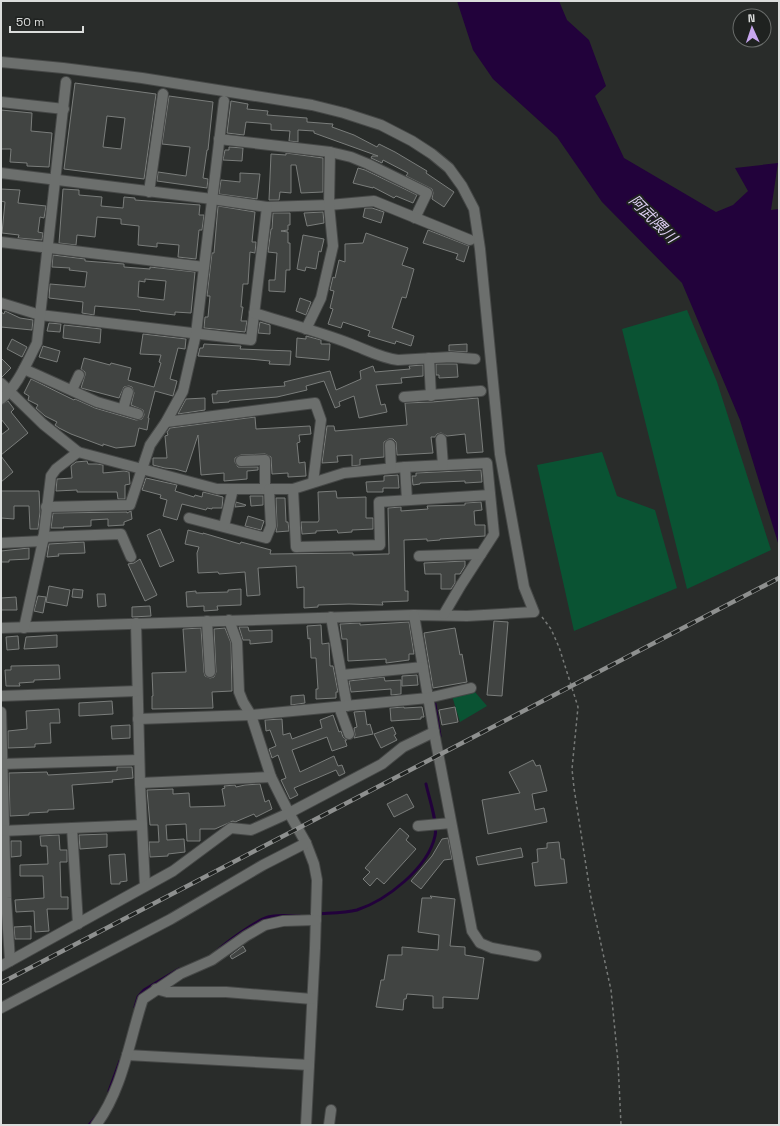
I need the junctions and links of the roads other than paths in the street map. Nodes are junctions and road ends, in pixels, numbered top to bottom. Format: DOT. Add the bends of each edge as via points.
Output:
graph roads {
  1 [pos="1,62"];
  2 [pos="66,82"];
  3 [pos="163,94"];
  4 [pos="224,101"];
  5 [pos="1,102"];
  6 [pos="64,109"];
  7 [pos="219,139"];
  8 [pos="330,152"];
  9 [pos="1,173"];
  10 [pos="56,180"];
  11 [pos="149,192"];
  12 [pos="212,199"];
  13 [pos="329,205"];
  14 [pos="267,207"];
  15 [pos="415,218"];
  16 [pos="470,240"];
  17 [pos="1,242"];
  18 [pos="48,248"];
  19 [pos="204,267"];
  20 [pos="1,303"];
  21 [pos="254,313"];
  22 [pos="40,315"];
  23 [pos="306,329"];
  24 [pos="196,334"];
  25 [pos="429,358"];
  26 [pos="475,359"];
  27 [pos="24,369"];
  28 [pos="79,375"];
  29 [pos="1,383"];
  30 [pos="72,390"];
  31 [pos="481,391"];
  32 [pos="10,392"];
  33 [pos="128,392"];
  34 [pos="431,396"];
  35 [pos="404,397"];
  36 [pos="1,400"];
  37 [pos="123,409"];
  38 [pos="138,414"];
  39 [pos="166,422"];
  40 [pos="441,439"];
  41 [pos="390,446"];
  42 [pos="78,452"];
  43 [pos="241,461"];
  44 [pos="442,465"];
  45 [pos="405,467"];
  46 [pos="392,468"];
  47 [pos="142,470"];
  48 [pos="313,482"];
  49 [pos="233,489"];
  50 [pos="267,489"];
  51 [pos="293,489"];
  52 [pos="490,495"];
  53 [pos="407,500"];
  54 [pos="46,507"];
  55 [pos="189,518"];
  56 [pos="224,526"];
  57 [pos="43,539"];
  58 [pos="1,543"];
  59 [pos="481,554"];
  60 [pos="419,556"];
  61 [pos="131,557"];
  62 [pos="444,614"];
  63 [pos="414,615"];
  64 [pos="331,617"];
  65 [pos="229,620"];
  66 [pos="207,621"];
  67 [pos="136,623"];
  68 [pos="1,628"];
  69 [pos="24,628"];
  70 [pos="423,667"];
  71 [pos="210,672"];
  72 [pos="342,674"];
  73 [pos="471,688"];
  74 [pos="138,691"];
  75 [pos="1,696"];
  76 [pos="428,698"];
  77 [pos="343,706"];
  78 [pos="1,712"];
  79 [pos="252,715"];
  80 [pos="138,719"];
  81 [pos="434,732"];
  82 [pos="349,734"];
  83 [pos="139,760"];
  84 [pos="1,764"];
  85 [pos="271,777"];
  86 [pos="140,783"];
  87 [pos="289,813"];
  88 [pos="451,823"];
  89 [pos="142,825"];
  90 [pos="418,826"];
  91 [pos="72,828"];
  92 [pos="3,831"];
  93 [pos="306,843"];
  94 [pos="145,886"];
  95 [pos="3,898"];
  96 [pos="316,920"];
  97 [pos="78,924"];
  98 [pos="536,956"];
  99 [pos="5,963"];
  100 [pos="156,989"];
  101 [pos="312,999"];
  102 [pos="1,1008"];
  103 [pos="127,1055"];
  104 [pos="309,1065"];
  105 [pos="331,1110"];
  106 [pos="96,1125"];
  107 [pos="306,1125"];
  108 [pos="329,1125"];
  1 -- 62 [label="street" via="142,78 338,111 381,126 412,141 449,168 474,209 500,454 524,587 534,612 467,616"];
  2 -- 6 [label="street"];
  3 -- 11 [label="street"];
  4 -- 7 [label="street"];
  5 -- 6 [label="street"];
  6 -- 10 [label="street"];
  7 -- 8 [label="street"];
  7 -- 12 [label="street"];
  8 -- 13 [label="street"];
  8 -- 15 [label="street" via="368,164 427,193"];
  9 -- 10 [label="street"];
  10 -- 11 [label="street"];
  10 -- 18 [label="street"];
  11 -- 12 [label="street"];
  12 -- 14 [label="street"];
  12 -- 19 [label="street"];
  13 -- 14 [label="street"];
  13 -- 15 [label="street" via="374,201"];
  13 -- 23 [label="street" via="333,246 321,298"];
  14 -- 21 [label="street"];
  15 -- 16 [label="street"];
  17 -- 18 [label="street"];
  18 -- 19 [label="street"];
  18 -- 22 [label="street"];
  19 -- 24 [label="street"];
  20 -- 22 [label="street"];
  21 -- 23 [label="street"];
  21 -- 24 [label="street" via="251,340"];
  22 -- 24 [label="street"];
  22 -- 27 [label="street" via="37,343"];
  23 -- 25 [label="street" via="390,359"];
  24 -- 39 [label="street" via="183,391"];
  25 -- 26 [label="street"];
  25 -- 34 [label="street"];
  27 -- 30 [label="street"];
  27 -- 32 [label="street"];
  28 -- 30 [label="street"];
  29 -- 32 [label="street"];
  30 -- 37 [label="street" via="98,402"];
  31 -- 34 [label="street"];
  32 -- 36 [label="street"];
  32 -- 42 [label="street" via="42,424"];
  33 -- 37 [label="street"];
  34 -- 35 [label="street"];
  37 -- 38 [label="street"];
  39 -- 47 [label="street" via="150,445"];
  39 -- 48 [label="street" via="315,403 321,420"];
  40 -- 44 [label="street"];
  41 -- 46 [label="street"];
  42 -- 47 [label="street"];
  42 -- 54 [label="street" via="51,476"];
  43 -- 50 [label="street" via="265,460"];
  44 -- 45 [label="street"];
  44 -- 52 [label="street" via="487,463"];
  45 -- 46 [label="street"];
  45 -- 53 [label="street"];
  46 -- 48 [label="street" via="344,473"];
  47 -- 49 [label="street" via="217,490"];
  47 -- 54 [label="street" via="130,505"];
  48 -- 51 [label="street"];
  49 -- 50 [label="street"];
  49 -- 56 [label="street"];
  50 -- 51 [label="street"];
  50 -- 56 [label="street" via="271,526 266,538"];
  51 -- 53 [label="street" via="296,547 380,545 379,502"];
  52 -- 53 [label="street"];
  52 -- 59 [label="street" via="494,534"];
  54 -- 57 [label="street"];
  55 -- 56 [label="street"];
  57 -- 58 [label="street"];
  57 -- 61 [label="street" via="121,534"];
  57 -- 69 [label="street"];
  59 -- 60 [label="street"];
  59 -- 62 [label="street"];
  62 -- 63 [label="street"];
  63 -- 64 [label="street"];
  63 -- 70 [label="street"];
  64 -- 65 [label="street"];
  64 -- 72 [label="street"];
  65 -- 66 [label="street"];
  65 -- 79 [label="street" via="237,642 239,692"];
  66 -- 67 [label="street"];
  66 -- 71 [label="street"];
  67 -- 69 [label="street"];
  67 -- 74 [label="street"];
  68 -- 69 [label="street"];
  70 -- 72 [label="street"];
  70 -- 76 [label="street"];
  72 -- 77 [label="street"];
  73 -- 76 [label="street"];
  74 -- 75 [label="street"];
  74 -- 80 [label="street"];
  76 -- 77 [label="street"];
  76 -- 81 [label="street"];
  77 -- 79 [label="street"];
  77 -- 82 [label="street"];
  78 -- 84 [label="street"];
  79 -- 80 [label="street"];
  79 -- 85 [label="street"];
  80 -- 83 [label="street"];
  81 -- 87 [label="street" via="403,748 382,764"];
  81 -- 88 [label="street"];
  83 -- 84 [label="street"];
  83 -- 86 [label="street"];
  84 -- 92 [label="street"];
  85 -- 86 [label="street"];
  85 -- 87 [label="street"];
  86 -- 89 [label="street"];
  87 -- 93 [label="street"];
  87 -- 94 [label="street" via="251,830 231,828 173,871"];
  88 -- 90 [label="street"];
  88 -- 98 [label="street" via="472,931 480,943 492,948"];
  89 -- 91 [label="street"];
  89 -- 94 [label="street"];
  91 -- 92 [label="street"];
  91 -- 97 [label="street"];
  92 -- 95 [label="street"];
  93 -- 96 [label="street" via="317,880"];
  93 -- 102 [label="street" via="171,919"];
  94 -- 97 [label="street"];
  95 -- 99 [label="street"];
  96 -- 100 [label="street" via="283,921 265,925 212,960 180,974"];
  96 -- 101 [label="street"];
  97 -- 99 [label="street"];
  100 -- 101 [label="street" via="167,992 226,992"];
  100 -- 103 [label="street" via="143,999"];
  101 -- 104 [label="street"];
  103 -- 104 [label="street"];
  103 -- 106 [label="street" via="112,1097"];
  104 -- 107 [label="street"];
  105 -- 108 [label="street"];
}
